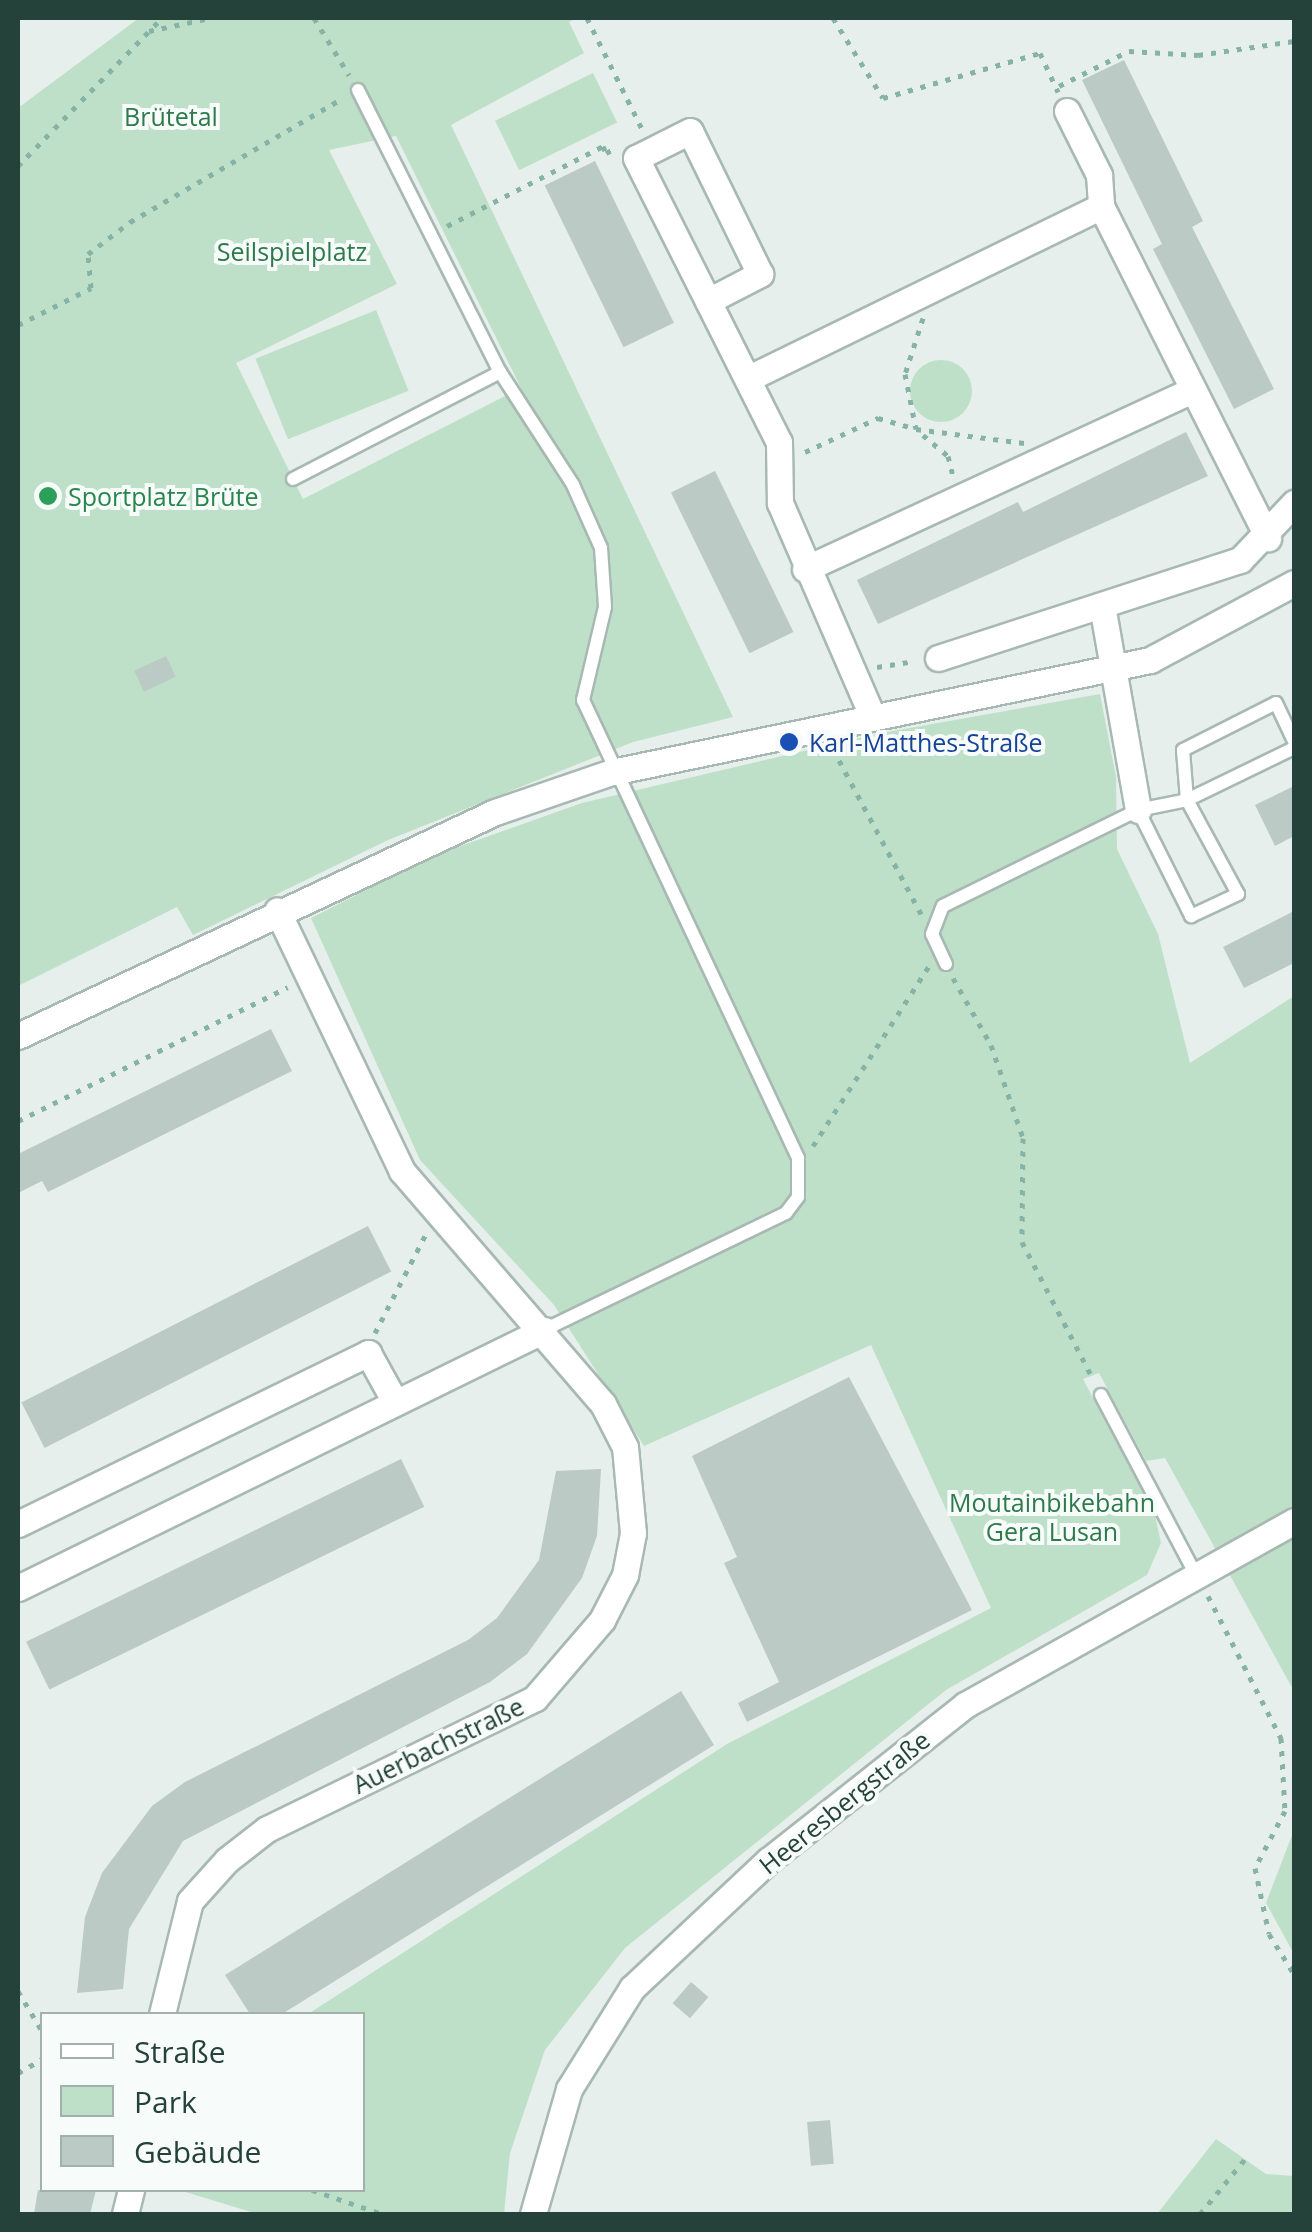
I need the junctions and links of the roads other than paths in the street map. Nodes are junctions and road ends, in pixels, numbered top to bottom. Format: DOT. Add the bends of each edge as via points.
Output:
graph roads {
  1 [pos="358,90"];
  2 [pos="1062,99"];
  3 [pos="1101,206"];
  4 [pos="708,300"];
  5 [pos="500,372"];
  6 [pos="748,378"];
  7 [pos="1190,390"];
  8 [pos="293,479"];
  9 [pos="1294,503"];
  10 [pos="1268,538"];
  11 [pos="805,569"];
  12 [pos="1294,583"];
  13 [pos="1103,610"];
  14 [pos="938,658"];
  15 [pos="1112,670"];
  16 [pos="871,713"];
  17 [pos="1294,745"];
  18 [pos="612,772"];
  19 [pos="1187,800"];
  20 [pos="1138,810"];
  21 [pos="277,910"];
  22 [pos="946,964"];
  23 [pos="18,1036"];
  24 [pos="544,1330"];
  25 [pos="1101,1395"];
  26 [pos="395,1402"];
  27 [pos="1294,1521"];
  28 [pos="18,1524"];
  29 [pos="1196,1576"];
  30 [pos="18,1588"];
  31 [pos="162,2012"];
  32 [pos="534,2214"];
  1 -- 5 [label="lane"];
  2 -- 3 [label="street" via="1099,175"];
  3 -- 6 [label="street"];
  3 -- 7 [label="street"];
  4 -- 4 [label="street" via="636,158 690,131 760,274"];
  4 -- 6 [label="street"];
  5 -- 8 [label="lane"];
  5 -- 18 [label="lane" via="573,485 601,548 606,607 583,700"];
  6 -- 11 [label="street" via="779,442 780,504"];
  7 -- 10 [label="street"];
  7 -- 11 [label="street"];
  9 -- 10 [label="street"];
  10 -- 13 [label="street" via="1240,560"];
  11 -- 16 [label="street"];
  12 -- 15 [label="street" via="1150,660"];
  13 -- 14 [label="street"];
  13 -- 15 [label="street"];
  15 -- 16 [label="street"];
  15 -- 20 [label="street"];
  16 -- 18 [label="street"];
  17 -- 19 [label="lane"];
  17 -- 19 [label="lane" via="1276,703 1182,750"];
  18 -- 21 [label="street" via="495,812"];
  18 -- 24 [label="lane" via="798,1158 798,1197 786,1213"];
  19 -- 20 [label="lane"];
  19 -- 20 [label="lane" via="1238,894 1191,916"];
  20 -- 22 [label="lane" via="943,906 934,919"];
  21 -- 23 [label="street"];
  21 -- 24 [label="street, Auerbachstraße" via="402,1171"];
  24 -- 26 [label="street"];
  24 -- 31 [label="street, Auerbachstraße" via="603,1404 624,1447 634,1493 625,1574 602,1620 584,1650 534,1698 267,1829 227,1860 190,1901"];
  25 -- 29 [label="lane"];
  26 -- 28 [label="street" via="368,1353"];
  26 -- 30 [label="street"];
  27 -- 29 [label="street, Heeresbergstraße"];
  29 -- 32 [label="street, Heeresbergstraße" via="966,1705 769,1860 632,1988 568,2090"];
}
